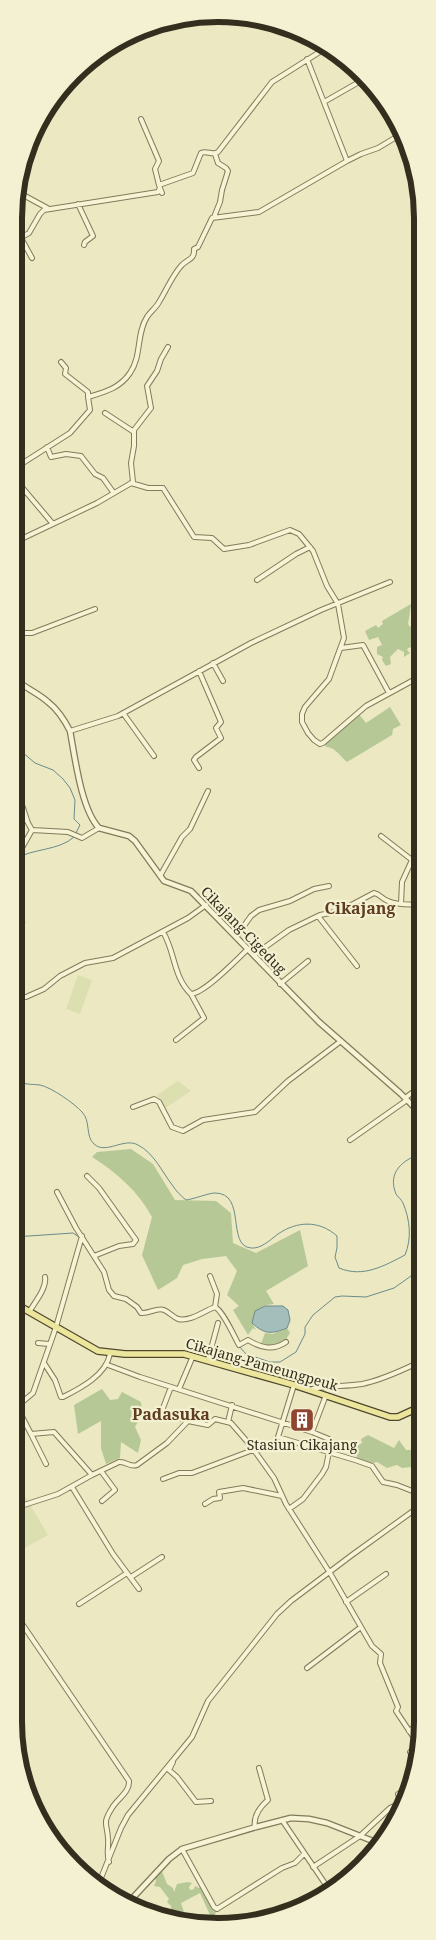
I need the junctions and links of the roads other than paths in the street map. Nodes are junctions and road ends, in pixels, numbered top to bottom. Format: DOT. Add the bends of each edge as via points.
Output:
graph roads {
  1 [pos="320,51"];
  2 [pos="307,59"];
  3 [pos="358,82"];
  4 [pos="324,102"];
  5 [pos="140,119"];
  6 [pos="396,137"];
  7 [pos="215,154"];
  8 [pos="347,161"];
  9 [pos="160,186"];
  10 [pos="162,193"];
  11 [pos="24,195"];
  12 [pos="78,204"];
  13 [pos="49,209"];
  14 [pos="214,217"];
  15 [pos="22,237"];
  16 [pos="22,240"];
  17 [pos="84,245"];
  18 [pos="32,258"];
  19 [pos="168,347"];
  20 [pos="61,362"];
  21 [pos="88,397"];
  22 [pos="105,413"];
  23 [pos="134,432"];
  24 [pos="47,447"];
  25 [pos="22,463"];
  26 [pos="132,482"];
  27 [pos="22,488"];
  28 [pos="113,492"];
  29 [pos="52,524"];
  30 [pos="22,539"];
  31 [pos="310,547"];
  32 [pos="257,580"];
  33 [pos="390,582"];
  34 [pos="338,604"];
  35 [pos="95,609"];
  36 [pos="22,634"];
  37 [pos="341,648"];
  38 [pos="213,663"];
  39 [pos="199,671"];
  40 [pos="414,679"];
  41 [pos="223,681"];
  42 [pos="22,684"];
  43 [pos="389,693"];
  44 [pos="123,713"];
  45 [pos="70,731"];
  46 [pos="154,756"];
  47 [pos="199,768"];
  48 [pos="208,791"];
  49 [pos="22,805"];
  50 [pos="22,819"];
  51 [pos="28,823"];
  52 [pos="99,828"];
  53 [pos="32,830"];
  54 [pos="381,836"];
  55 [pos="22,847"];
  56 [pos="160,876"];
  57 [pos="329,886"];
  58 [pos="401,904"];
  59 [pos="414,904"];
  60 [pos="206,905"];
  61 [pos="318,916"];
  62 [pos="163,932"];
  63 [pos="236,937"];
  64 [pos="248,949"];
  65 [pos="254,955"];
  66 [pos="308,960"];
  67 [pos="357,966"];
  68 [pos="280,984"];
  69 [pos="191,994"];
  70 [pos="22,997"];
  71 [pos="176,1040"];
  72 [pos="341,1041"];
  73 [pos="414,1092"];
  74 [pos="406,1099"];
  75 [pos="133,1107"];
  76 [pos="414,1107"];
  77 [pos="350,1140"];
  78 [pos="87,1176"];
  79 [pos="57,1192"];
  80 [pos="81,1239"];
  81 [pos="94,1256"];
  82 [pos="210,1276"];
  83 [pos="45,1277"];
  84 [pos="215,1307"];
  85 [pos="22,1308"];
  86 [pos="30,1312"];
  87 [pos="218,1323"];
  88 [pos="56,1327"];
  89 [pos="286,1342"];
  90 [pos="38,1343"];
  91 [pos="49,1344"];
  92 [pos="110,1354"];
  93 [pos="193,1356"];
  94 [pos="208,1360"];
  95 [pos="44,1363"];
  96 [pos="108,1365"];
  97 [pos="414,1365"];
  98 [pos="294,1385"];
  99 [pos="171,1387"];
  100 [pos="180,1389"];
  101 [pos="308,1390"];
  102 [pos="326,1395"];
  103 [pos="22,1403"];
  104 [pos="232,1405"];
  105 [pos="414,1409"];
  106 [pos="22,1418"];
  107 [pos="188,1421"];
  108 [pos="228,1422"];
  109 [pos="282,1422"];
  110 [pos="312,1432"];
  111 [pos="31,1434"];
  112 [pos="253,1450"];
  113 [pos="329,1453"];
  114 [pos="46,1464"];
  115 [pos="101,1471"];
  116 [pos="92,1475"];
  117 [pos="163,1479"];
  118 [pos="72,1487"];
  119 [pos="414,1492"];
  120 [pos="282,1496"];
  121 [pos="102,1501"];
  122 [pos="22,1502"];
  123 [pos="205,1504"];
  124 [pos="290,1509"];
  125 [pos="414,1510"];
  126 [pos="162,1557"];
  127 [pos="330,1572"];
  128 [pos="127,1573"];
  129 [pos="386,1574"];
  130 [pos="130,1578"];
  131 [pos="139,1589"];
  132 [pos="346,1602"];
  133 [pos="79,1604"];
  134 [pos="22,1624"];
  135 [pos="361,1627"];
  136 [pos="308,1668"];
  137 [pos="414,1727"];
  138 [pos="409,1731"];
  139 [pos="413,1737"];
  140 [pos="175,1758"];
  141 [pos="260,1768"];
  142 [pos="211,1801"];
  143 [pos="394,1807"];
  144 [pos="282,1820"];
  145 [pos="256,1827"];
  146 [pos="360,1836"];
  147 [pos="373,1842"];
  148 [pos="182,1849"];
  149 [pos="304,1854"];
  150 [pos="109,1862"];
  151 [pos="314,1868"];
  152 [pos="101,1879"];
  153 [pos="327,1885"];
  154 [pos="133,1898"];
  1 -- 2 [label="street"];
  2 -- 4 [label="street"];
  2 -- 7 [label="street" via="272,82"];
  3 -- 4 [label="street"];
  4 -- 8 [label="street"];
  5 -- 9 [label="street" via="159,161 155,169"];
  6 -- 8 [label="street"];
  7 -- 9 [label="street" via="202,152 191,175"];
  7 -- 14 [label="street" via="218,163 228,171"];
  8 -- 14 [label="street" via="258,212"];
  9 -- 10 [label="street"];
  9 -- 12 [label="street" via="158,192"];
  11 -- 13 [label="street"];
  12 -- 13 [label="street"];
  12 -- 17 [label="street" via="93,236"];
  13 -- 15 [label="street" via="42,212 30,233"];
  14 -- 21 [label="street" via="190,261 181,266 146,319 137,360 130,373 115,388"];
  16 -- 18 [label="street"];
  19 -- 23 [label="street" via="147,386 151,408"];
  20 -- 21 [label="street" via="66,368 65,374 88,392"];
  21 -- 24 [label="street" via="90,410 72,431"];
  22 -- 23 [label="street"];
  23 -- 26 [label="street"];
  24 -- 25 [label="street"];
  24 -- 28 [label="street" via="50,457 72,454 83,457"];
  26 -- 28 [label="street"];
  26 -- 31 [label="street" via="163,488 194,537 212,538 223,548 249,545 290,530 299,534"];
  27 -- 29 [label="street"];
  28 -- 29 [label="street"];
  29 -- 30 [label="street"];
  31 -- 32 [label="street"];
  31 -- 34 [label="street"];
  33 -- 34 [label="street"];
  34 -- 37 [label="street" via="344,638"];
  34 -- 38 [label="street"];
  35 -- 36 [label="street" via="32,633"];
  37 -- 43 [label="street" via="363,645"];
  37 -- 43 [label="street" via="329,679 302,714 304,727 314,740 323,743 364,708"];
  38 -- 39 [label="street"];
  38 -- 41 [label="street"];
  39 -- 44 [label="street"];
  39 -- 47 [label="street" via="221,722 216,728 221,738 194,760"];
  40 -- 43 [label="street"];
  42 -- 45 [label="street" via="53,706"];
  44 -- 45 [label="street"];
  44 -- 46 [label="street"];
  45 -- 52 [label="street" via="76,770 90,814"];
  48 -- 56 [label="street" via="190,828"];
  49 -- 51 [label="street"];
  50 -- 51 [label="street"];
  51 -- 53 [label="street"];
  52 -- 53 [label="street" via="85,838 73,833"];
  52 -- 56 [label="street, Cikajang-Cigedug" via="129,836"];
  53 -- 55 [label="street"];
  54 -- 58 [label="street" via="412,860 402,882"];
  56 -- 60 [label="street, Cikajang-Cigedug" via="168,884 188,888"];
  57 -- 63 [label="street" via="258,910"];
  58 -- 59 [label="street"];
  58 -- 61 [label="street" via="374,893 340,911"];
  60 -- 62 [label="street"];
  60 -- 63 [label="street, Cikajang-Cigedug"];
  61 -- 65 [label="street" via="288,930"];
  61 -- 67 [label="street"];
  62 -- 69 [label="street" via="171,945 176,969"];
  62 -- 70 [label="street" via="112,959 83,964 44,989"];
  63 -- 64 [label="street, Cikajang-Cigedug"];
  64 -- 65 [label="street, Cikajang-Cigedug"];
  64 -- 69 [label="street" via="212,983"];
  65 -- 68 [label="street, Cikajang-Cigedug"];
  66 -- 68 [label="street"];
  68 -- 72 [label="street, Cikajang-Cigedug"];
  69 -- 71 [label="street" via="204,1018"];
  72 -- 74 [label="street, Cikajang-Cigedug"];
  72 -- 75 [label="street" via="288,1081 253,1113 203,1120 183,1131 172,1127 157,1100"];
  73 -- 74 [label="street"];
  74 -- 76 [label="street, Cikajang-Cigedug"];
  74 -- 77 [label="street"];
  78 -- 81 [label="street" via="136,1240 133,1244"];
  79 -- 80 [label="street"];
  80 -- 81 [label="street"];
  80 -- 88 [label="street"];
  81 -- 84 [label="street" via="114,1296 126,1300 142,1313 164,1310 178,1319 185,1319"];
  82 -- 84 [label="street" via="217,1294"];
  83 -- 86 [label="street" via="44,1287"];
  84 -- 89 [label="street" via="221,1310 239,1345 248,1340 273,1348"];
  85 -- 86 [label="main road, Cikajang-Pameungpeuk"];
  86 -- 88 [label="main road, Cikajang-Pameungpeuk"];
  87 -- 94 [label="street"];
  88 -- 91 [label="street"];
  88 -- 92 [label="main road, Cikajang-Pameungpeuk" via="96,1350"];
  90 -- 91 [label="street"];
  91 -- 95 [label="street"];
  92 -- 93 [label="main road, Cikajang-Pameungpeuk" via="173,1353"];
  92 -- 96 [label="street"];
  93 -- 94 [label="main road, Cikajang-Pameungpeuk"];
  93 -- 100 [label="street"];
  94 -- 98 [label="main road, Cikajang-Pameungpeuk"];
  95 -- 96 [label="street" via="61,1397 88,1382"];
  95 -- 103 [label="street" via="33,1393"];
  96 -- 99 [label="street"];
  97 -- 101 [label="street" via="363,1384 321,1386"];
  98 -- 101 [label="main road, Cikajang-Pameungpeuk"];
  98 -- 109 [label="street"];
  99 -- 100 [label="street"];
  99 -- 107 [label="street" via="163,1412"];
  100 -- 104 [label="street"];
  101 -- 102 [label="main road, Cikajang-Pameungpeuk"];
  102 -- 105 [label="main road, Cikajang-Pameungpeuk" via="394,1417"];
  102 -- 110 [label="street"];
  104 -- 108 [label="street"];
  104 -- 109 [label="street"];
  106 -- 111 [label="street"];
  107 -- 108 [label="street" via="208,1425 215,1419"];
  107 -- 115 [label="street" via="169,1441 137,1465 121,1461"];
  108 -- 112 [label="street"];
  109 -- 110 [label="street"];
  109 -- 113 [label="street" via="279,1438"];
  110 -- 113 [label="street" via="330,1441"];
  111 -- 114 [label="street"];
  111 -- 116 [label="street" via="54,1432"];
  112 -- 117 [label="street" via="192,1473 179,1472"];
  112 -- 120 [label="street" via="274,1478"];
  113 -- 119 [label="street" via="372,1466 383,1482"];
  113 -- 124 [label="street" via="322,1474 303,1499"];
  115 -- 116 [label="street"];
  115 -- 121 [label="street" via="115,1490"];
  116 -- 118 [label="street"];
  118 -- 122 [label="street" via="23,1505"];
  118 -- 128 [label="street"];
  120 -- 123 [label="street" via="241,1489 219,1492 220,1498"];
  120 -- 124 [label="street"];
  124 -- 127 [label="street"];
  125 -- 127 [label="street"];
  126 -- 130 [label="street"];
  127 -- 132 [label="street"];
  127 -- 140 [label="street" via="277,1614 208,1702 192,1737"];
  128 -- 130 [label="street"];
  128 -- 133 [label="street"];
  129 -- 132 [label="street"];
  130 -- 131 [label="street"];
  132 -- 135 [label="street"];
  134 -- 150 [label="street" via="129,1781 105,1825"];
  135 -- 136 [label="street"];
  135 -- 138 [label="street" via="381,1654 380,1662 398,1707 396,1711"];
  137 -- 138 [label="street"];
  138 -- 139 [label="street"];
  140 -- 142 [label="street" via="170,1770 196,1802"];
  140 -- 150 [label="street" via="124,1822"];
  141 -- 145 [label="street" via="268,1800 254,1820"];
  143 -- 146 [label="street"];
  144 -- 145 [label="street"];
  144 -- 146 [label="street" via="302,1818 320,1821"];
  144 -- 149 [label="street"];
  145 -- 148 [label="street"];
  146 -- 147 [label="street"];
  146 -- 151 [label="street"];
  148 -- 149 [label="street" via="217,1909"];
  148 -- 154 [label="street"];
  149 -- 151 [label="street"];
  150 -- 152 [label="street"];
  151 -- 153 [label="street"];
}
